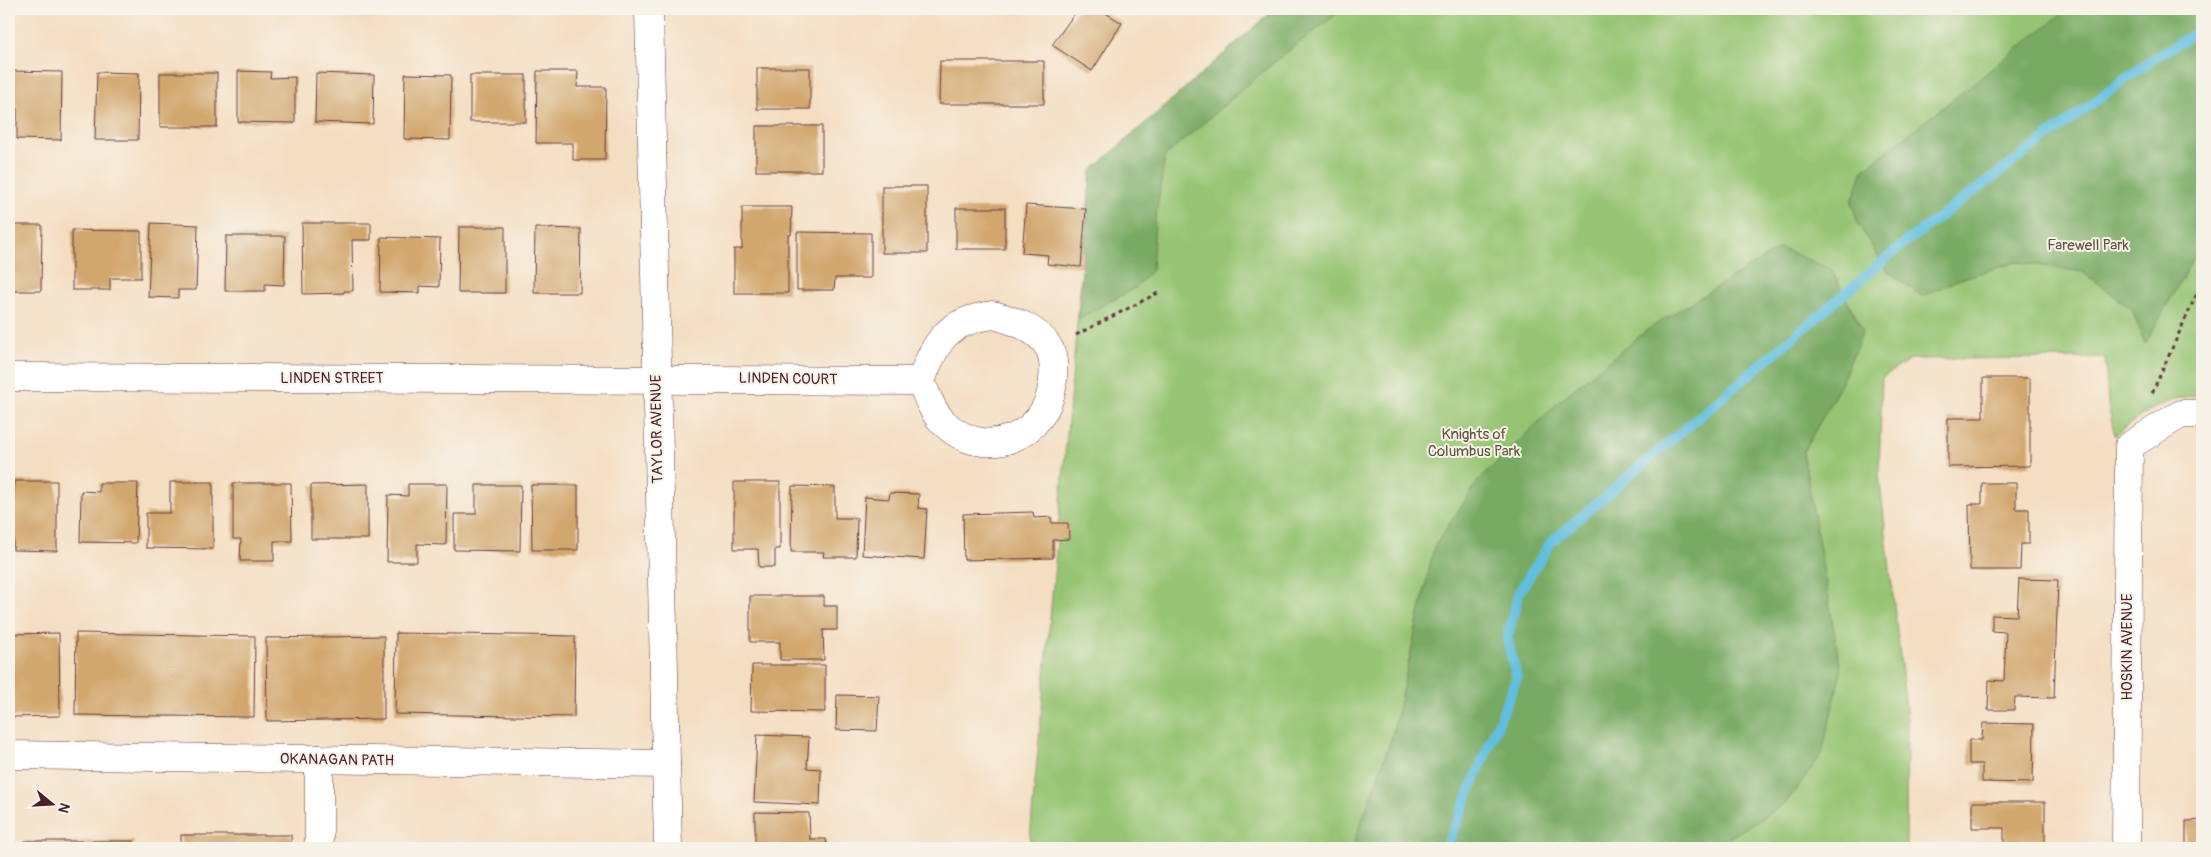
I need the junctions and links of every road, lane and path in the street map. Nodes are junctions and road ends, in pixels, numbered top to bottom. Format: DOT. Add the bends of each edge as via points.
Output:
graph roads {
  1 [pos="649,9"];
  2 [pos="2202,282"];
  3 [pos="1158,293"];
  4 [pos="1084,331"];
  5 [pos="9,377"];
  6 [pos="656,378"];
  7 [pos="921,381"];
  8 [pos="2152,394"];
  9 [pos="2202,414"];
  10 [pos="9,755"];
  11 [pos="319,759"];
  12 [pos="666,764"];
  13 [pos="320,848"];
  14 [pos="668,848"];
  15 [pos="2126,848"];
  1 -- 6 [label="street, TAYLOR AVENUE"];
  2 -- 8 [label="path"];
  3 -- 4 [label="path"];
  5 -- 6 [label="street, LINDEN STREET"];
  6 -- 7 [label="street, LINDEN COURT"];
  6 -- 12 [label="street, TAYLOR AVENUE"];
  7 -- 7 [label="street" via="938,342 953,327 972,318 993,315 1014,320 1044,341 1050,350 1054,369 1053,388 1046,408 1034,425 1017,437 997,443 976,442 957,434 940,420"];
  9 -- 15 [label="street, HOSKIN AVENUE" via="2181,414 2128,446"];
  10 -- 11 [label="street, OKANAGAN PATH"];
  11 -- 12 [label="street, OKANAGAN PATH"];
  11 -- 13 [label="street"];
  12 -- 14 [label="street, TAYLOR AVENUE"];
}
